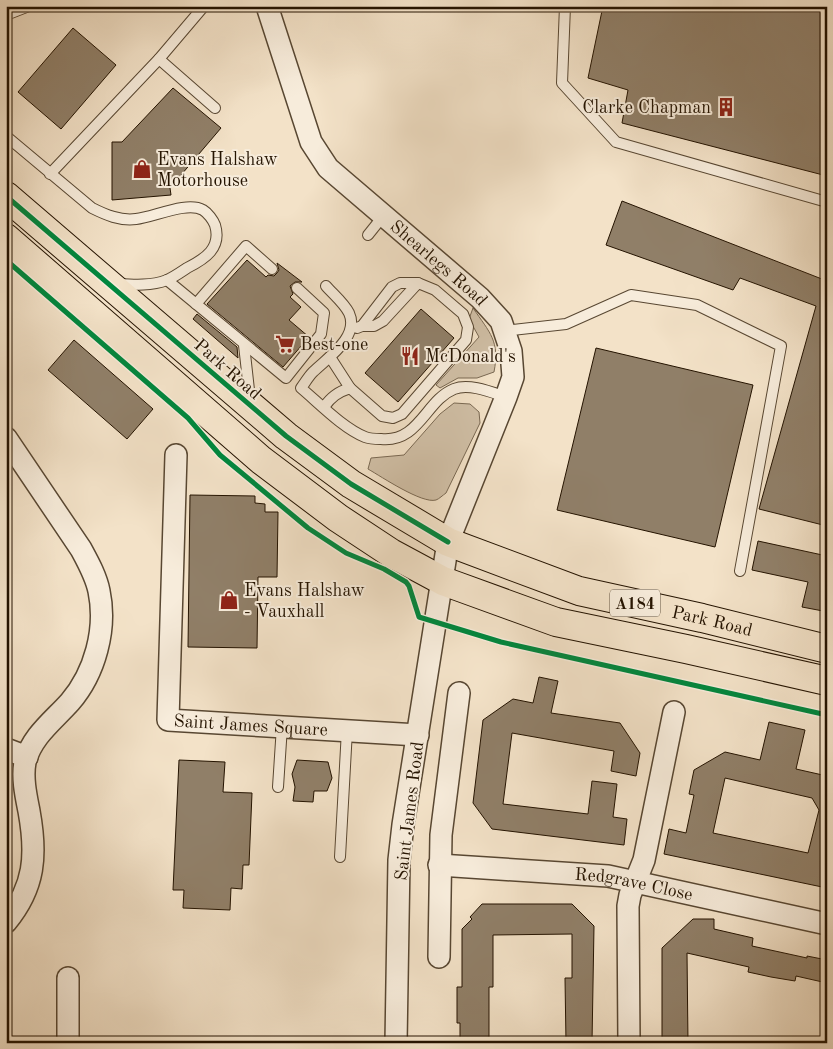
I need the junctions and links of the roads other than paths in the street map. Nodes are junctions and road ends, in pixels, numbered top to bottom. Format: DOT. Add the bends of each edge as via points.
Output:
graph roads {
  1 [pos="30,6"];
  2 [pos="204,6"];
  3 [pos="267,6"];
  4 [pos="565,6"];
  5 [pos="6,15"];
  6 [pos="159,59"];
  7 [pos="215,108"];
  8 [pos="6,136"];
  9 [pos="50,174"];
  10 [pos="6,196"];
  11 [pos="827,202"];
  12 [pos="384,216"];
  13 [pos="368,235"];
  14 [pos="6,238"];
  15 [pos="272,269"];
  16 [pos="167,280"];
  17 [pos="107,283"];
  18 [pos="418,283"];
  19 [pos="326,286"];
  20 [pos="297,288"];
  21 [pos="196,304"];
  22 [pos="362,326"];
  23 [pos="504,331"];
  24 [pos="350,332"];
  25 [pos="244,345"];
  26 [pos="330,357"];
  27 [pos="350,388"];
  28 [pos="506,397"];
  29 [pos="250,406"];
  30 [pos="324,407"];
  31 [pos="6,438"];
  32 [pos="176,455"];
  33 [pos="448,542"];
  34 [pos="740,571"];
  35 [pos="443,581"];
  36 [pos="642,605"];
  37 [pos="634,638"];
  38 [pos="827,649"];
  39 [pos="827,681"];
  40 [pos="460,692"];
  41 [pos="674,712"];
  42 [pos="282,726"];
  43 [pos="347,730"];
  44 [pos="418,734"];
  45 [pos="6,749"];
  46 [pos="27,757"];
  47 [pos="278,787"];
  48 [pos="340,857"];
  49 [pos="440,865"];
  50 [pos="635,881"];
  51 [pos="6,922"];
  52 [pos="827,924"];
  53 [pos="439,957"];
  54 [pos="68,978"];
  55 [pos="68,1043"];
  56 [pos="396,1043"];
  57 [pos="629,1043"];
  1 -- 5 [label="lane"];
  2 -- 6 [label="lane"];
  3 -- 12 [label="street, Shearlegs Road" via="311,142 328,168"];
  4 -- 11 [label="lane" via="562,83 616,142"];
  6 -- 7 [label="lane"];
  6 -- 9 [label="lane"];
  8 -- 9 [label="lane"];
  9 -- 16 [label="lane" via="92,208 122,219 183,208 204,211 217,231 211,252"];
  10 -- 17 [label="highway, Park Road / A184"];
  12 -- 13 [label="lane"];
  12 -- 23 [label="street, Shearlegs Road" via="480,298 501,322"];
  14 -- 35 [label="highway, Park Road / A184" via="261,460 338,518 391,553"];
  15 -- 21 [label="lane" via="246,246"];
  16 -- 17 [label="lane" via="141,286"];
  16 -- 21 [label="lane"];
  17 -- 29 [label="highway, Park Road / A184"];
  18 -- 22 [label="lane" via="383,322"];
  18 -- 22 [label="lane" via="400,283 392,287"];
  18 -- 27 [label="lane" via="436,290 463,314 468,327 466,340 402,414 393,418 382,416"];
  19 -- 24 [label="lane" via="349,314"];
  20 -- 25 [label="lane" via="324,313 321,334 286,378"];
  21 -- 25 [label="lane"];
  22 -- 24 [label="lane"];
  23 -- 28 [label="street, Shearlegs Road" via="511,351 512,377"];
  23 -- 34 [label="lane" via="566,324 631,295 697,305 781,346"];
  24 -- 26 [label="lane"];
  25 -- 29 [label="lane"];
  26 -- 27 [label="lane"];
  26 -- 30 [label="lane" via="301,388"];
  27 -- 30 [label="lane" via="331,398"];
  28 -- 30 [label="lane" via="464,387 454,389 446,393 412,429 401,437 387,440 367,438 351,430"];
  28 -- 33 [label="street, Shearlegs Road"];
  29 -- 33 [label="highway, Park Road / A184" via="351,484"];
  31 -- 46 [label="street" via="81,549 96,581 101,603 98,647 89,672 77,694 37,737"];
  32 -- 42 [label="street, Saint James Square" via="168,720"];
  33 -- 35 [label="street, Saint James Road"];
  33 -- 36 [label="highway, Park Road / A184" via="579,591"];
  35 -- 37 [label="highway, Park Road / A184" via="556,622"];
  35 -- 44 [label="street, Saint James Road"];
  36 -- 37 [label="highway"];
  36 -- 38 [label="highway, Park Road / A184"];
  37 -- 39 [label="highway, Park Road / A184"];
  40 -- 49 [label="street"];
  41 -- 50 [label="street" via="644,860"];
  42 -- 43 [label="street, Saint James Square"];
  42 -- 47 [label="lane"];
  43 -- 44 [label="street, Saint James Square"];
  43 -- 48 [label="lane"];
  44 -- 56 [label="street, Saint James Road" via="399,860"];
  45 -- 46 [label="street"];
  46 -- 51 [label="street" via="24,777 33,832 33,867 21,902"];
  49 -- 50 [label="street, Redgrave Close"];
  49 -- 53 [label="street"];
  50 -- 52 [label="street, Redgrave Close"];
  50 -- 57 [label="street" via="628,906"];
  54 -- 55 [label="street"];
}
